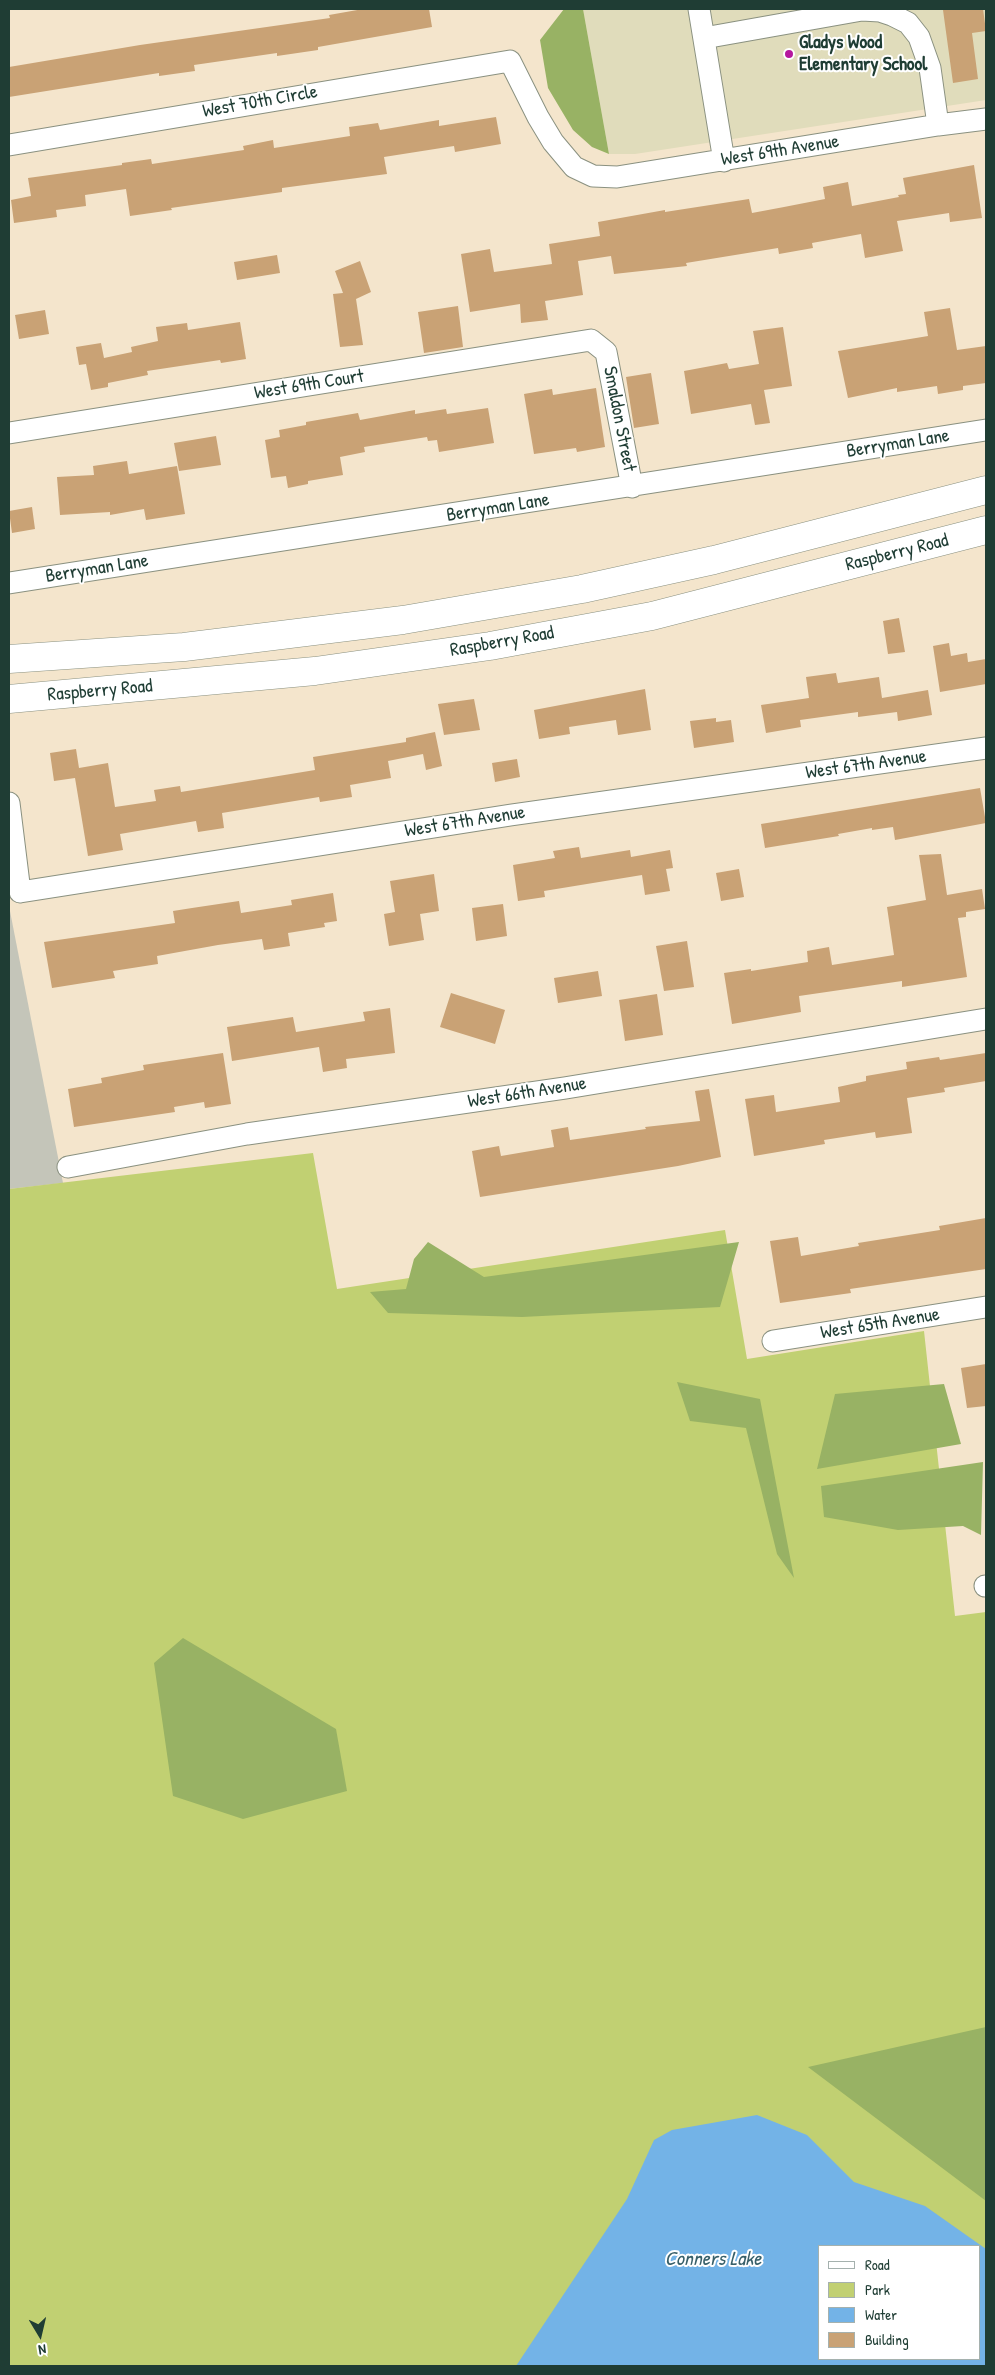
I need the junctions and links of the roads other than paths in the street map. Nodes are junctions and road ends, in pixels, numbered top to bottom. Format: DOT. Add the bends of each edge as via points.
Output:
graph roads {
  1 [pos="699,9"];
  2 [pos="704,38"];
  3 [pos="986,119"];
  4 [pos="938,125"];
  5 [pos="9,144"];
  6 [pos="724,161"];
  7 [pos="574,167"];
  8 [pos="606,352"];
  9 [pos="986,430"];
  10 [pos="9,433"];
  11 [pos="632,487"];
  12 [pos="986,490"];
  13 [pos="986,530"];
  14 [pos="9,583"];
  15 [pos="9,659"];
  16 [pos="9,699"];
  17 [pos="986,748"];
  18 [pos="10,810"];
  19 [pos="986,1019"];
  20 [pos="68,1167"];
  21 [pos="986,1307"];
  22 [pos="773,1340"];
  1 -- 2 [label="street"];
  2 -- 4 [label="street" via="862,10 892,15 908,23 919,37 930,68"];
  2 -- 6 [label="street"];
  3 -- 4 [label="street, West 69th Avenue"];
  4 -- 6 [label="street, West 69th Avenue"];
  5 -- 7 [label="street, West 70th Circle" via="510,61 553,142"];
  6 -- 7 [label="street, West 69th Avenue" via="617,177 593,176"];
  8 -- 10 [label="street, West 69th Court" via="591,340"];
  8 -- 11 [label="street, Smaldon Street"];
  9 -- 11 [label="street, Berryman Lane"];
  11 -- 14 [label="street, Berryman Lane"];
  12 -- 15 [label="main road, Raspberry Road" via="696,564 582,589 403,620 184,647"];
  13 -- 16 [label="main road, Raspberry Road" via="652,616 490,646 314,671"];
  17 -- 18 [label="street, West 67th Avenue" via="511,815 20,892"];
  19 -- 20 [label="street, West 66th Avenue" via="565,1088 247,1134"];
  21 -- 22 [label="street, West 65th Avenue"];
}
